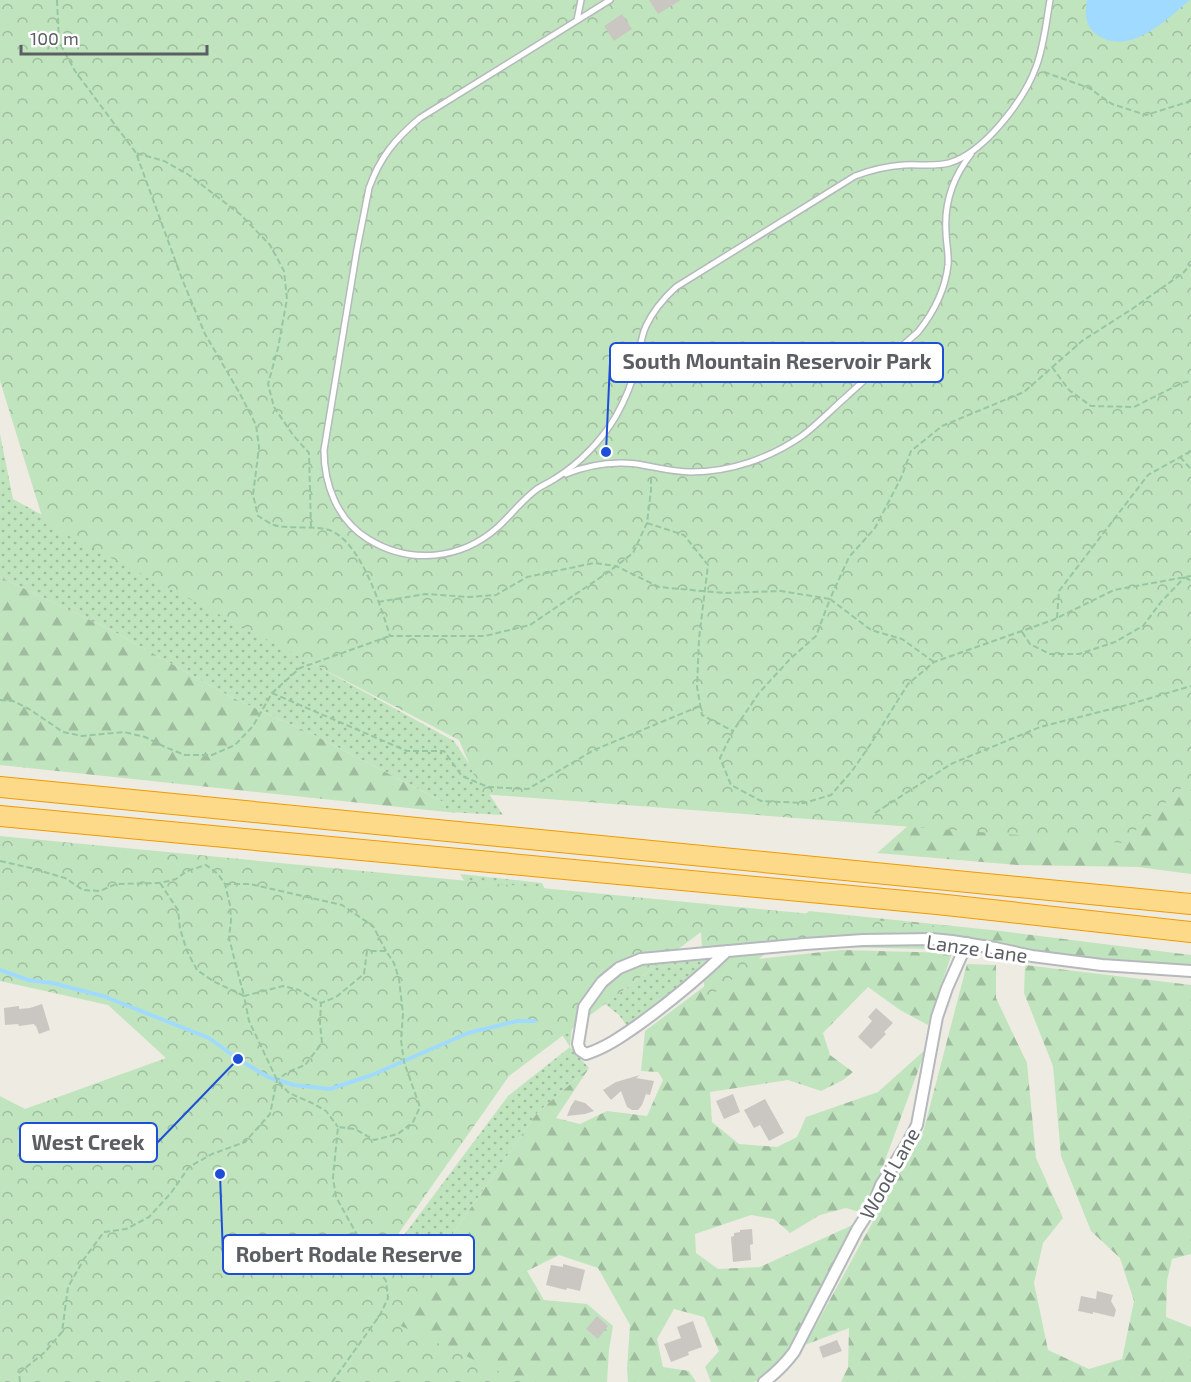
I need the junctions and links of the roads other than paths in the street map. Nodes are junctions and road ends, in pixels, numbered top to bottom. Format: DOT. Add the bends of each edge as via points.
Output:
graph roads {
  1 [pos="581,0"];
  2 [pos="610,0"];
  3 [pos="1050,0"];
  4 [pos="577,20"];
  5 [pos="975,149"];
  6 [pos="556,478"];
  7 [pos="0,787"];
  8 [pos="0,816"];
  9 [pos="1191,904"];
  10 [pos="1191,932"];
  11 [pos="967,944"];
  12 [pos="727,951"];
  13 [pos="1191,971"];
  14 [pos="764,1382"];
  1 -- 4 [label="lane"];
  2 -- 4 [label="lane"];
  3 -- 5 [label="lane" via="1042,49 1027,86 1013,109"];
  4 -- 6 [label="lane" via="420,118 402,133 380,162 372,179 357,249 324,450 327,480 340,512 363,537 411,556 447,553 481,539 520,503"];
  5 -- 6 [label="lane" via="938,165 889,166 855,176 676,287 646,327 627,396 615,419 581,458"];
  5 -- 6 [label="lane" via="962,166 949,196 948,263 945,282 930,317 804,434 760,459 716,470 691,472 617,463 593,465"];
  7 -- 9 [label="highway"];
  8 -- 10 [label="highway" via="937,904"];
  11 -- 12 [label="street, Lanze Lane" via="932,939 862,940"];
  11 -- 13 [label="street, Lanze Lane" via="1032,957"];
  11 -- 14 [label="street, Wood Lane" via="937,1017 917,1125 881,1185 794,1352"];
  12 -- 12 [label="street, Lanze Lane" via="641,958 619,968 602,982 584,1007 580,1050 586,1054 594,1052 615,1041 684,990"];
}
